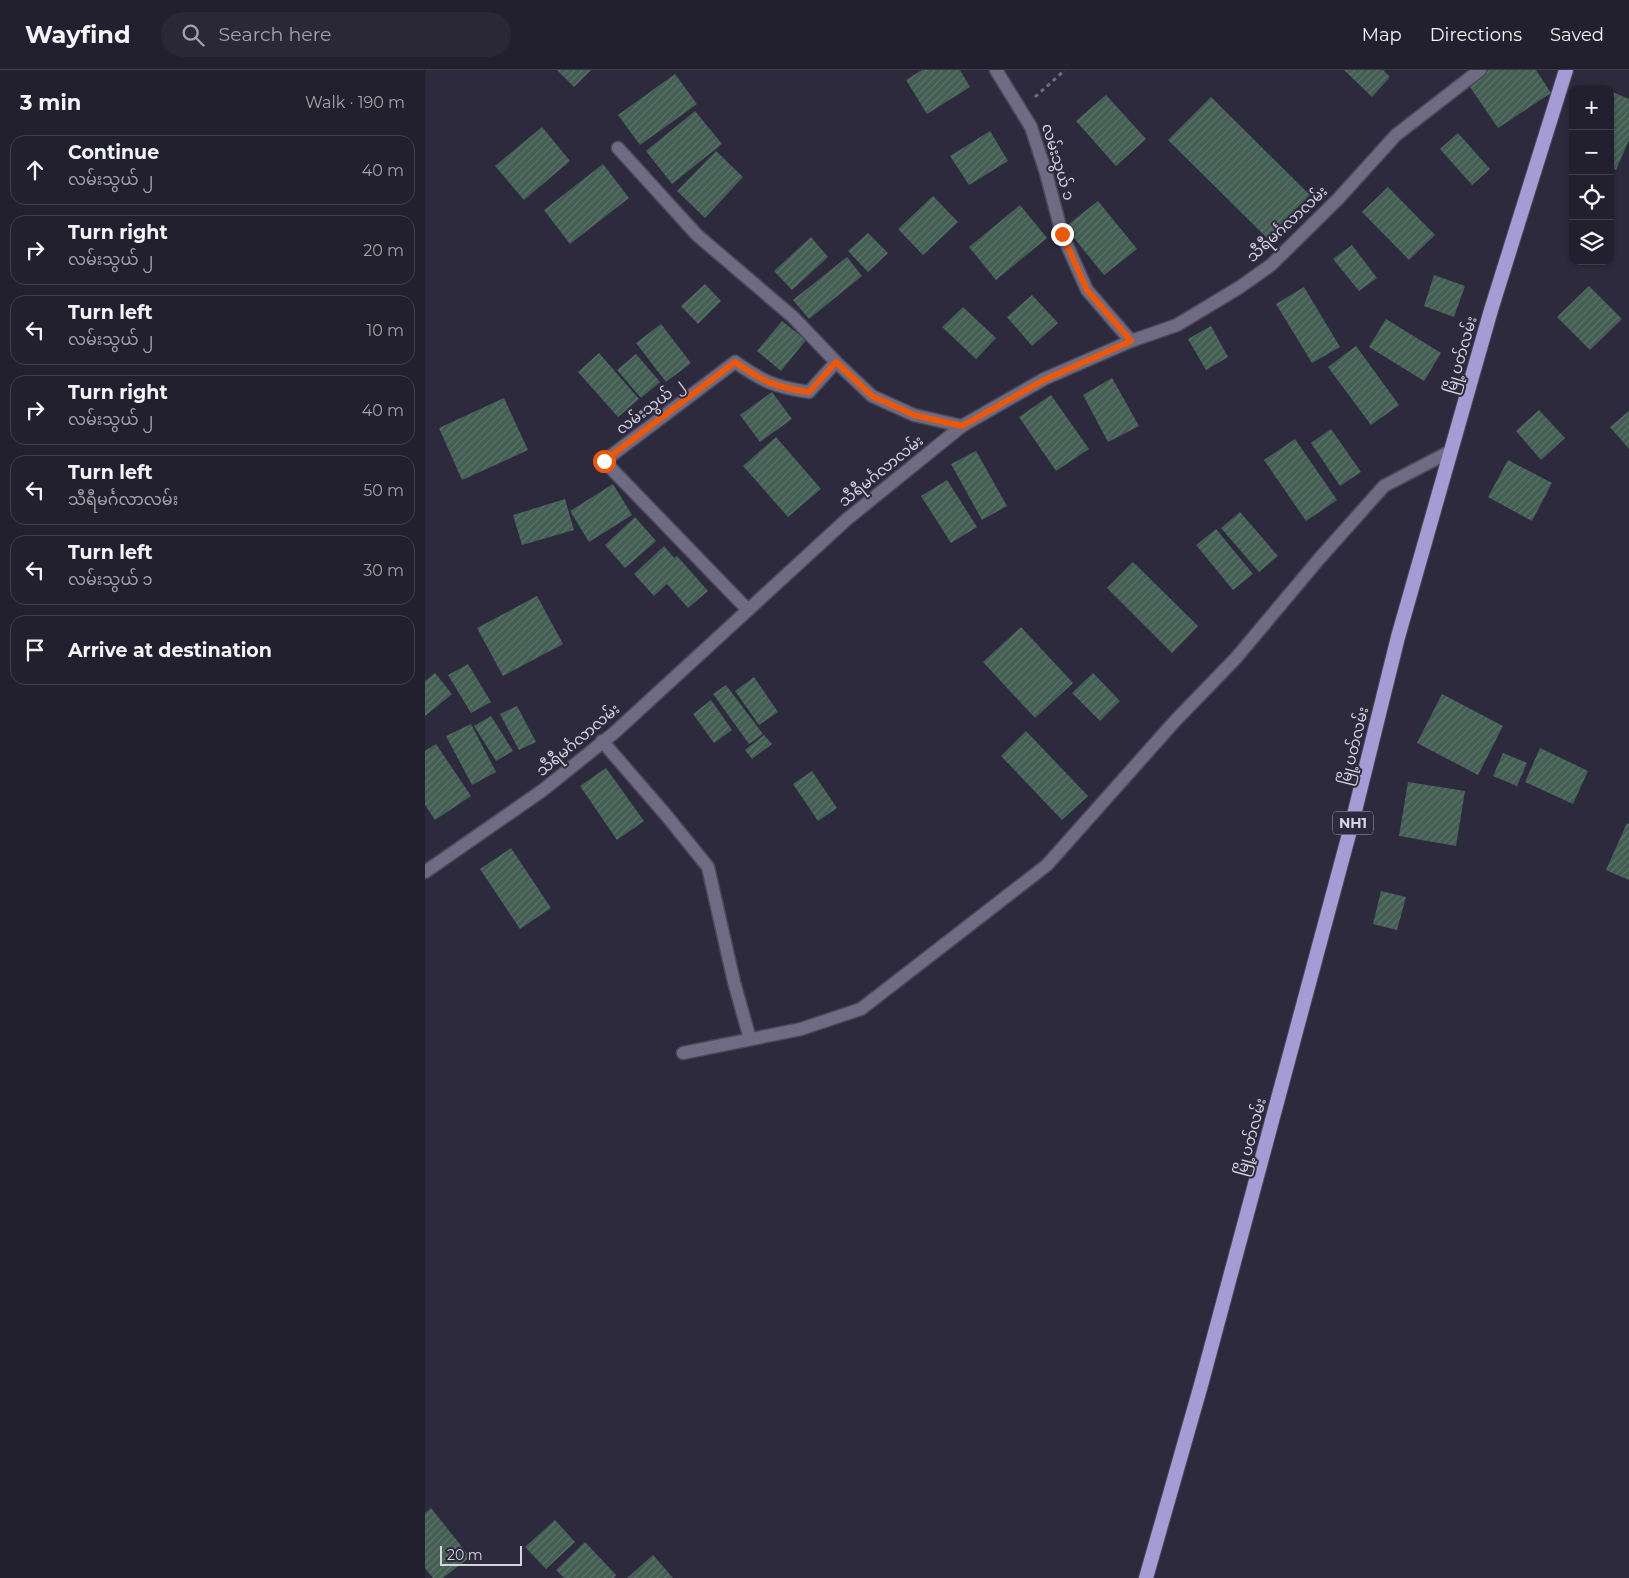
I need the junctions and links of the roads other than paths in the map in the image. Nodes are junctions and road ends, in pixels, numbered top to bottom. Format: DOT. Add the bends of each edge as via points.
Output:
graph roads {
  1 [pos="997,70"];
  2 [pos="1481,70"];
  3 [pos="1565,70"];
  4 [pos="618,148"];
  5 [pos="1131,341"];
  6 [pos="836,362"];
  7 [pos="962,426"];
  8 [pos="1451,451"];
  9 [pos="748,610"];
  10 [pos="603,742"];
  11 [pos="425,872"];
  12 [pos="750,1039"];
  13 [pos="683,1053"];
  14 [pos="1146,1578"];
  1 -- 5 [label="street, လမ်းသွယ် ၁" via="1031,127 1047,173 1062,234 1087,290"];
  2 -- 5 [label="street, သီရီမင်္ဂလာလမ်း" via="1396,134 1338,199 1271,265 1240,288 1177,325"];
  3 -- 8 [label="highway, မြို့ပတ်လမ်း / NH1"];
  4 -- 6 [label="street" via="697,235 793,316"];
  5 -- 7 [label="street, သီရီမင်္ဂလာလမ်း" via="1044,380"];
  6 -- 7 [label="street" via="872,396 914,415"];
  6 -- 9 [label="street, လမ်းသွယ် ၂" via="809,392 783,388 763,380 735,362 604,461"];
  7 -- 9 [label="street, သီရီမင်္ဂလာလမ်း" via="845,520"];
  8 -- 12 [label="street" via="1384,486 1236,658 1175,721 1047,865 861,1009 801,1029"];
  8 -- 14 [label="highway, မြို့ပတ်လမ်း / NH1" via="1397,637 1353,823"];
  9 -- 10 [label="street, သီရီမင်္ဂလာလမ်း"];
  10 -- 11 [label="street, သီရီမင်္ဂလာလမ်း" via="543,790"];
  10 -- 12 [label="street" via="708,867"];
  12 -- 13 [label="street"];
}
